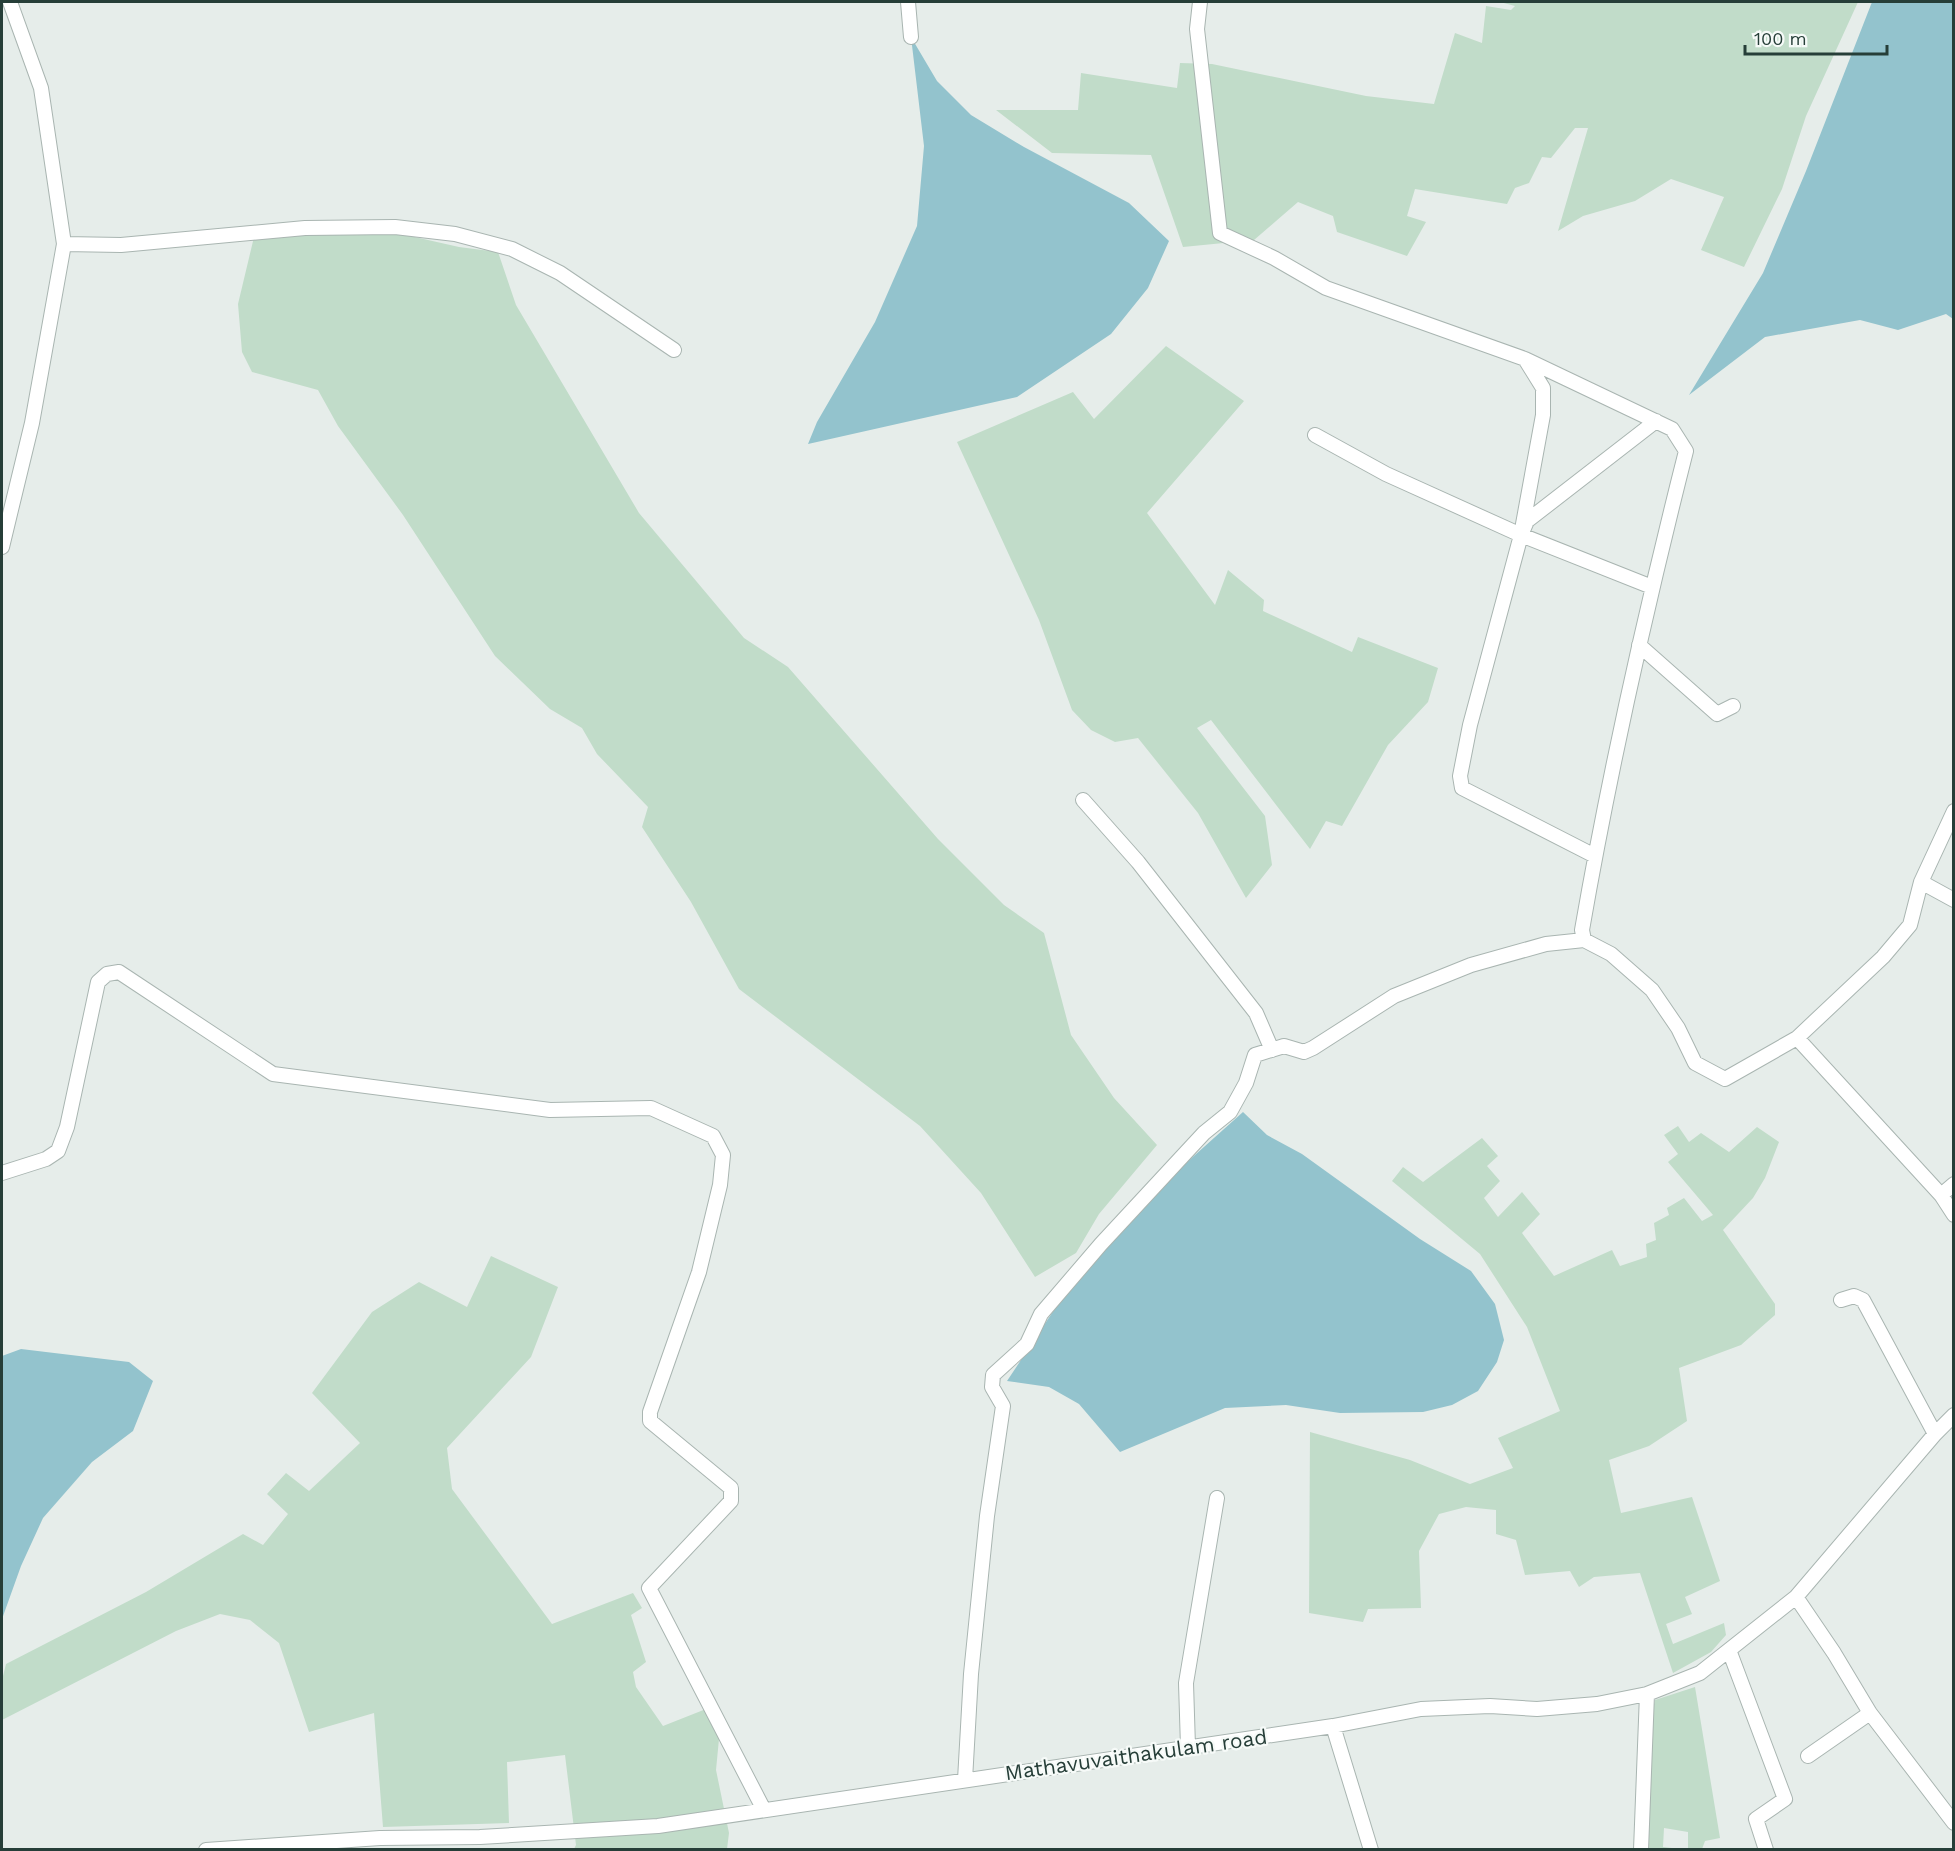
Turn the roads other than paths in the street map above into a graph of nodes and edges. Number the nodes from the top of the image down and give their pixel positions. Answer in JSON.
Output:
{"nodes":[{"id":1,"x":10,"y":2,"type":"edge"},
{"id":2,"x":908,"y":2,"type":"edge"},
{"id":3,"x":1200,"y":2,"type":"edge"},
{"id":4,"x":911,"y":37,"type":"dead end"},
{"id":5,"x":64,"y":244,"type":"junction"},
{"id":6,"x":674,"y":350,"type":"dead end"},
{"id":7,"x":1525,"y":359,"type":"junction"},
{"id":8,"x":1656,"y":421,"type":"junction"},
{"id":9,"x":1315,"y":435,"type":"dead end"},
{"id":10,"x":1521,"y":535,"type":"junction"},
{"id":11,"x":2,"y":547,"type":"edge"},
{"id":12,"x":1652,"y":587,"type":"junction"},
{"id":13,"x":1639,"y":645,"type":"junction"},
{"id":14,"x":1732,"y":706,"type":"dead end"},
{"id":15,"x":1083,"y":800,"type":"dead end"},
{"id":16,"x":1953,"y":813,"type":"edge"},
{"id":17,"x":1595,"y":856,"type":"junction"},
{"id":18,"x":1922,"y":882,"type":"junction"},
{"id":19,"x":1953,"y":900,"type":"edge"},
{"id":20,"x":1584,"y":940,"type":"junction"},
{"id":21,"x":1797,"y":1038,"type":"junction"},
{"id":22,"x":1272,"y":1050,"type":"junction"},
{"id":23,"x":2,"y":1173,"type":"edge"},
{"id":24,"x":1953,"y":1184,"type":"edge"},
{"id":25,"x":1941,"y":1195,"type":"junction"},
{"id":26,"x":1953,"y":1215,"type":"edge"},
{"id":27,"x":1841,"y":1300,"type":"dead end"},
{"id":28,"x":1953,"y":1415,"type":"edge"},
{"id":29,"x":1935,"y":1434,"type":"junction"},
{"id":30,"x":1217,"y":1498,"type":"dead end"},
{"id":31,"x":1796,"y":1597,"type":"junction"},
{"id":32,"x":1729,"y":1650,"type":"junction"},
{"id":33,"x":1647,"y":1694,"type":"junction"},
{"id":34,"x":1870,"y":1713,"type":"junction"},
{"id":35,"x":1334,"y":1726,"type":"junction"},
{"id":36,"x":1188,"y":1747,"type":"junction"},
{"id":37,"x":1808,"y":1756,"type":"dead end"},
{"id":38,"x":965,"y":1780,"type":"junction"},
{"id":39,"x":764,"y":1810,"type":"junction"},
{"id":40,"x":1953,"y":1823,"type":"edge"},
{"id":41,"x":206,"y":1850,"type":"edge"},
{"id":42,"x":1371,"y":1850,"type":"edge"},
{"id":43,"x":1641,"y":1850,"type":"edge"},
{"id":44,"x":1766,"y":1850,"type":"edge"}],
"edges":[{"from":1,"to":5,"type":"street"},
{"from":2,"to":4,"type":"street"},
{"from":3,"to":7,"type":"street"},
{"from":5,"to":6,"type":"street"},
{"from":5,"to":11,"type":"street"},
{"from":7,"to":8,"type":"street"},
{"from":7,"to":10,"type":"street"},
{"from":8,"to":10,"type":"street"},
{"from":8,"to":12,"type":"street"},
{"from":9,"to":10,"type":"street"},
{"from":10,"to":12,"type":"street"},
{"from":10,"to":17,"type":"street"},
{"from":12,"to":13,"type":"street"},
{"from":13,"to":14,"type":"street"},
{"from":13,"to":17,"type":"street"},
{"from":15,"to":22,"type":"street"},
{"from":16,"to":18,"type":"street"},
{"from":17,"to":20,"type":"street"},
{"from":18,"to":19,"type":"street"},
{"from":18,"to":21,"type":"street"},
{"from":20,"to":21,"type":"street"},
{"from":20,"to":22,"type":"street"},
{"from":21,"to":25,"type":"street"},
{"from":22,"to":38,"type":"street"},
{"from":23,"to":39,"type":"street"},
{"from":24,"to":25,"type":"street"},
{"from":25,"to":26,"type":"street"},
{"from":27,"to":29,"type":"street"},
{"from":28,"to":29,"type":"street","name":"Mathavuvaithakulam road"},
{"from":29,"to":31,"type":"street","name":"Mathavuvaithakulam road"},
{"from":30,"to":36,"type":"street"},
{"from":31,"to":32,"type":"street","name":"Mathavuvaithakulam road"},
{"from":31,"to":34,"type":"street"},
{"from":32,"to":33,"type":"street","name":"Mathavuvaithakulam road"},
{"from":32,"to":44,"type":"street"},
{"from":33,"to":35,"type":"street","name":"Mathavuvaithakulam road"},
{"from":33,"to":43,"type":"street"},
{"from":34,"to":37,"type":"street"},
{"from":34,"to":40,"type":"street"},
{"from":35,"to":36,"type":"street","name":"Mathavuvaithakulam road"},
{"from":35,"to":42,"type":"street"},
{"from":36,"to":38,"type":"street","name":"Mathavuvaithakulam road"},
{"from":38,"to":39,"type":"street","name":"Mathavuvaithakulam road"},
{"from":39,"to":41,"type":"street","name":"Mathavuvaithakulam road"}]}
